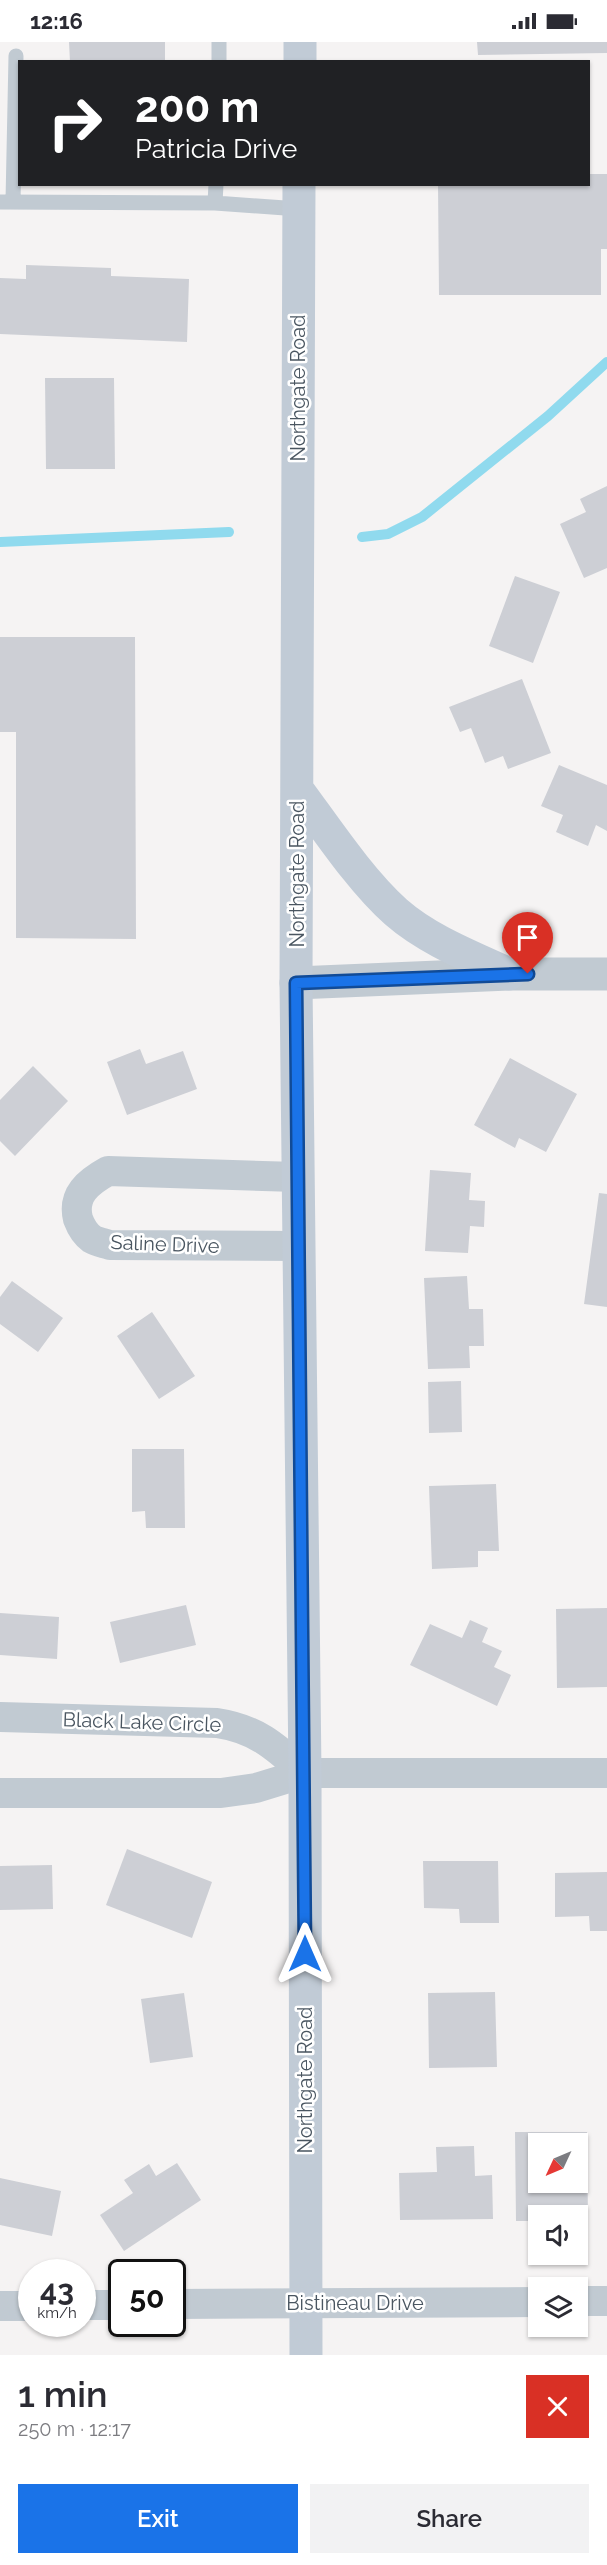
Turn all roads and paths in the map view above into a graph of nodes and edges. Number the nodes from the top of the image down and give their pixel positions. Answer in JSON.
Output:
{"nodes":[{"id":1,"x":219,"y":42,"type":"edge"},
{"id":2,"x":300,"y":42,"type":"edge"},
{"id":3,"x":16,"y":56,"type":"dead end"},
{"id":4,"x":219,"y":60,"type":"edge"},
{"id":5,"x":300,"y":60,"type":"edge"},
{"id":6,"x":216,"y":186,"type":"edge"},
{"id":7,"x":299,"y":197,"type":"edge"},
{"id":8,"x":6,"y":202,"type":"edge"},
{"id":9,"x":215,"y":203,"type":"junction"},
{"id":10,"x":297,"y":789,"type":"junction"},
{"id":11,"x":509,"y":974,"type":"junction"},
{"id":12,"x":607,"y":974,"type":"edge"},
{"id":13,"x":296,"y":983,"type":"junction"},
{"id":14,"x":297,"y":1177,"type":"junction"},
{"id":15,"x":299,"y":1246,"type":"junction"},
{"id":16,"x":0,"y":1717,"type":"edge"},
{"id":17,"x":304,"y":1773,"type":"junction"},
{"id":18,"x":607,"y":1773,"type":"edge"},
{"id":19,"x":0,"y":1793,"type":"edge"},
{"id":20,"x":588,"y":2301,"type":"edge"},
{"id":21,"x":607,"y":2301,"type":"edge"},
{"id":22,"x":528,"y":2302,"type":"edge"},
{"id":23,"x":305,"y":2303,"type":"junction"},
{"id":24,"x":186,"y":2304,"type":"edge"},
{"id":25,"x":0,"y":2306,"type":"edge"},
{"id":26,"x":18,"y":2306,"type":"edge"},
{"id":27,"x":306,"y":2355,"type":"edge"}],
"edges":[{"from":1,"to":4,"type":"lane"},
{"from":2,"to":5,"type":"main road"},
{"from":3,"to":8,"type":"lane"},
{"from":6,"to":9,"type":"lane"},
{"from":7,"to":9,"type":"lane"},
{"from":7,"to":10,"type":"main road","name":"Northgate Road"},
{"from":8,"to":9,"type":"lane"},
{"from":10,"to":11,"type":"main road"},
{"from":10,"to":13,"type":"main road","name":"Northgate Road"},
{"from":11,"to":12,"type":"street"},
{"from":11,"to":13,"type":"street"},
{"from":13,"to":14,"type":"main road","name":"Northgate Road"},
{"from":14,"to":15,"type":"main road","name":"Northgate Road"},
{"from":14,"to":15,"type":"street","name":"Saline Drive"},
{"from":15,"to":17,"type":"main road","name":"Northgate Road"},
{"from":16,"to":17,"type":"street","name":"Black Lake Circle"},
{"from":17,"to":18,"type":"street"},
{"from":17,"to":19,"type":"street"},
{"from":17,"to":23,"type":"main road","name":"Northgate Road"},
{"from":20,"to":21,"type":"street"},
{"from":22,"to":23,"type":"street","name":"Bistineau Drive"},
{"from":23,"to":24,"type":"street","name":"Bistineau Drive"},
{"from":23,"to":27,"type":"main road","name":"Northgate Road"},
{"from":25,"to":26,"type":"street"}]}
